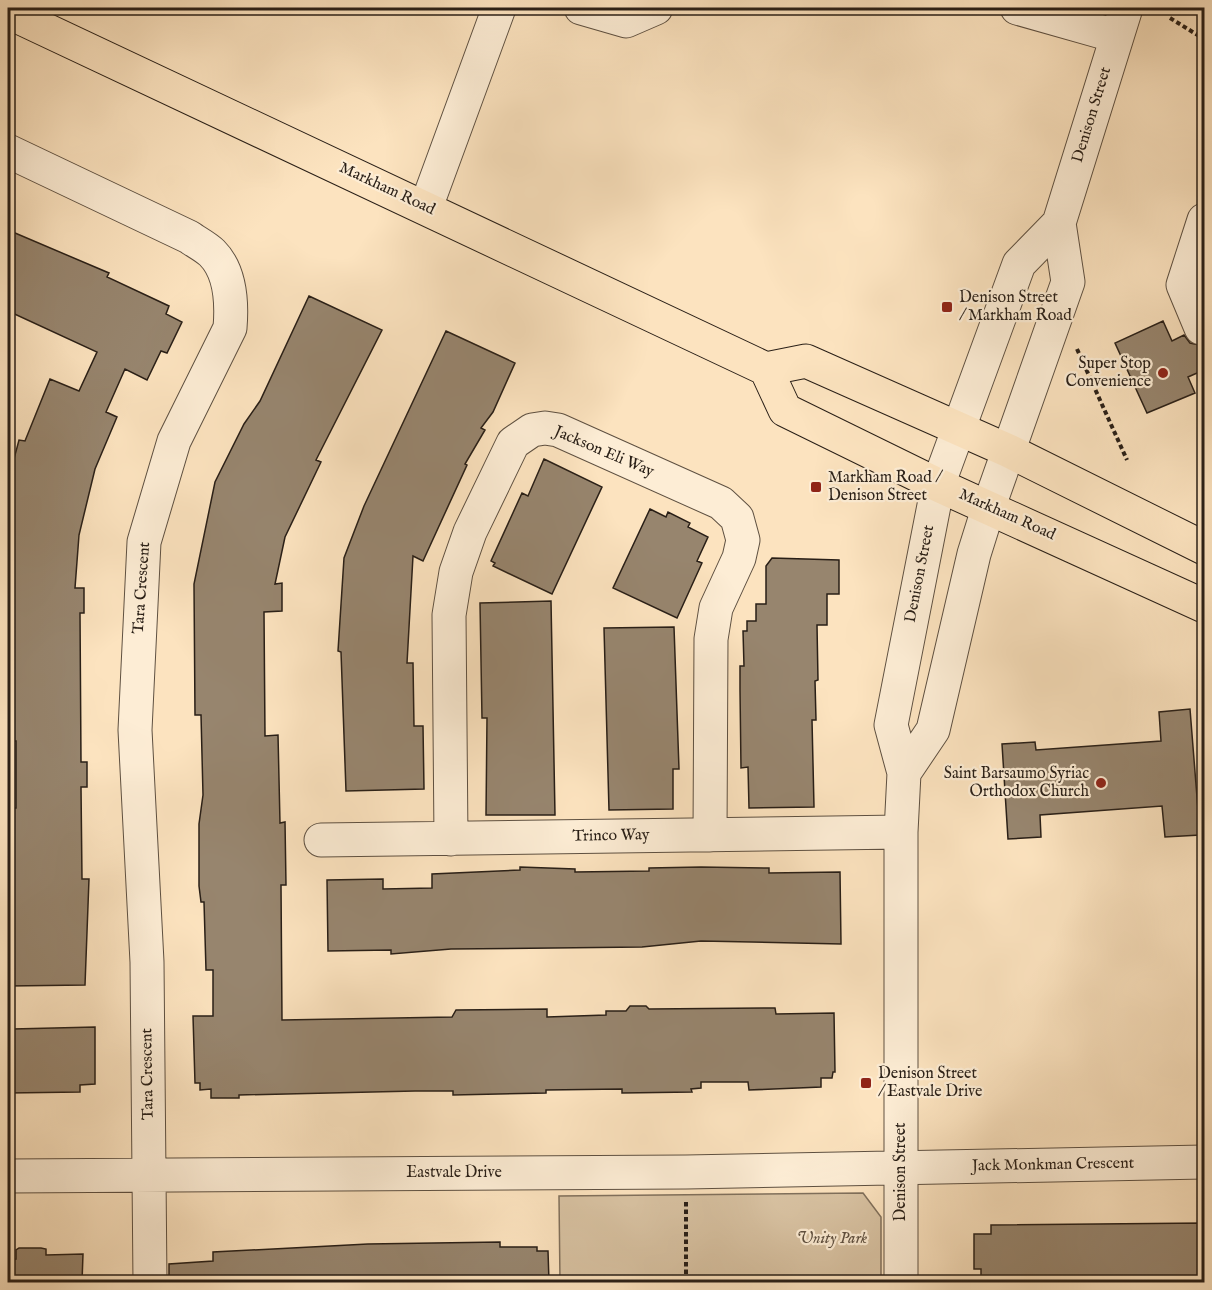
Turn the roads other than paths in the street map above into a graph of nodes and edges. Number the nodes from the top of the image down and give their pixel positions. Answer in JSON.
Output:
{"nodes":[{"id":1,"x":499,"y":8,"type":"edge"},
{"id":2,"x":581,"y":8,"type":"edge"},
{"id":3,"x":656,"y":8,"type":"edge"},
{"id":4,"x":1017,"y":8,"type":"edge"},
{"id":5,"x":8,"y":12,"type":"edge"},
{"id":6,"x":1121,"y":22,"type":"edge"},
{"id":7,"x":8,"y":150,"type":"edge"},
{"id":8,"x":426,"y":207,"type":"junction"},
{"id":9,"x":1204,"y":220,"type":"edge"},
{"id":10,"x":1059,"y":223,"type":"junction"},
{"id":11,"x":1201,"y":320,"type":"edge"},
{"id":12,"x":766,"y":369,"type":"junction"},
{"id":13,"x":958,"y":428,"type":"junction"},
{"id":14,"x":1009,"y":451,"type":"junction"},
{"id":15,"x":938,"y":485,"type":"junction"},
{"id":16,"x":989,"y":506,"type":"junction"},
{"id":17,"x":1204,"y":548,"type":"edge"},
{"id":18,"x":1204,"y":606,"type":"edge"},
{"id":19,"x":904,"y":773,"type":"junction"},
{"id":20,"x":901,"y":832,"type":"junction"},
{"id":21,"x":710,"y":835,"type":"junction"},
{"id":22,"x":451,"y":839,"type":"junction"},
{"id":23,"x":321,"y":840,"type":"dead end"},
{"id":24,"x":1204,"y":1162,"type":"edge"},
{"id":25,"x":901,"y":1169,"type":"junction"},
{"id":26,"x":150,"y":1174,"type":"junction"},
{"id":27,"x":8,"y":1176,"type":"edge"},
{"id":28,"x":150,"y":1282,"type":"edge"},
{"id":29,"x":901,"y":1282,"type":"edge"}],
"edges":[{"from":1,"to":8,"type":"street"},
{"from":2,"to":3,"type":"street"},
{"from":4,"to":6,"type":"street"},
{"from":5,"to":8,"type":"main road","name":"Markham Road"},
{"from":6,"to":10,"type":"street","name":"Denison Street"},
{"from":7,"to":26,"type":"street","name":"Tara Crescent"},
{"from":8,"to":12,"type":"main road","name":"Markham Road"},
{"from":9,"to":11,"type":"street"},
{"from":10,"to":13,"type":"street","name":"Denison Street"},
{"from":10,"to":14,"type":"street","name":"Denison Street"},
{"from":12,"to":13,"type":"main road"},
{"from":12,"to":15,"type":"main road","name":"Markham Road"},
{"from":13,"to":14,"type":"main road"},
{"from":13,"to":15,"type":"street","name":"Denison Street"},
{"from":14,"to":16,"type":"street","name":"Denison Street"},
{"from":14,"to":17,"type":"main road"},
{"from":15,"to":16,"type":"main road","name":"Markham Road"},
{"from":15,"to":19,"type":"street","name":"Denison Street"},
{"from":16,"to":18,"type":"main road","name":"Markham Road"},
{"from":16,"to":19,"type":"street","name":"Denison Street"},
{"from":19,"to":20,"type":"street","name":"Denison Street"},
{"from":20,"to":21,"type":"street","name":"Trinco Way"},
{"from":20,"to":25,"type":"street","name":"Denison Street"},
{"from":21,"to":22,"type":"street","name":"Trinco Way"},
{"from":21,"to":22,"type":"street","name":"Jackson Eli Way"},
{"from":22,"to":23,"type":"street","name":"Trinco Way"},
{"from":24,"to":25,"type":"street","name":"Jack Monkman Crescent"},
{"from":25,"to":26,"type":"street","name":"Eastvale Drive"},
{"from":25,"to":29,"type":"street","name":"Denison Street"},
{"from":26,"to":27,"type":"street","name":"Eastvale Drive"},
{"from":26,"to":28,"type":"street","name":"Tara Crescent"}]}
